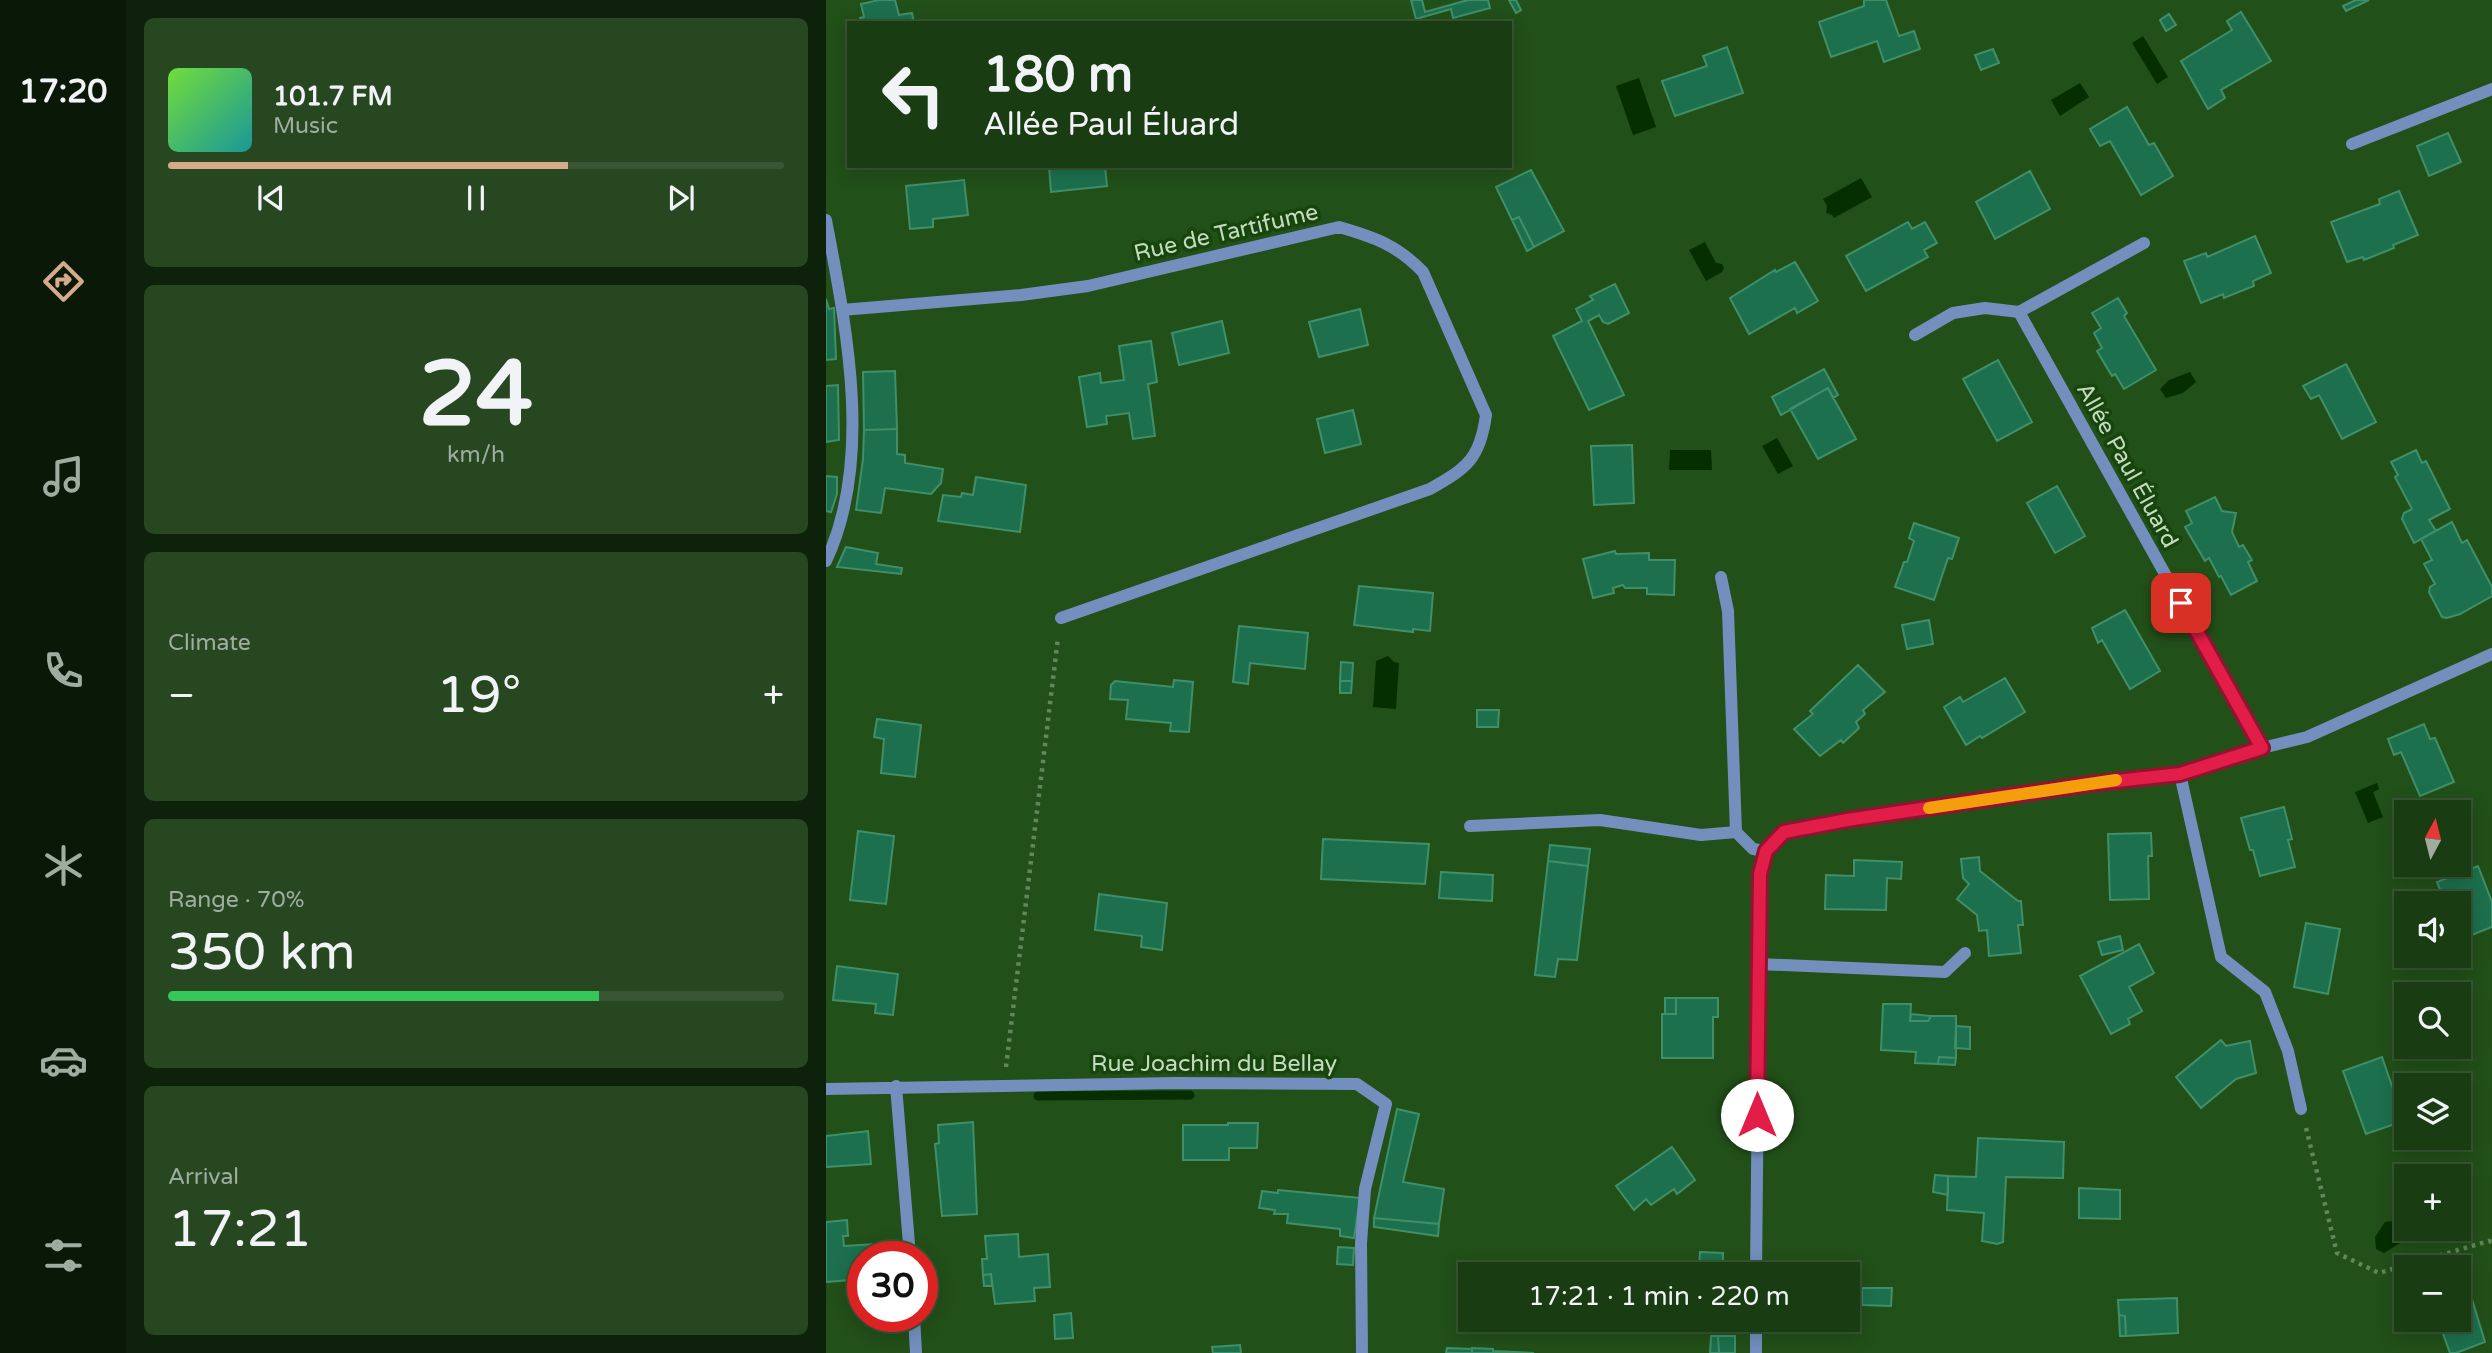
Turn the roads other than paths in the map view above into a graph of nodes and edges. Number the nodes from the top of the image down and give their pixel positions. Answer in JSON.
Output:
{"nodes":[{"id":1,"x":2492,"y":89,"type":"edge"},
{"id":2,"x":2352,"y":144,"type":"dead end"},
{"id":3,"x":826,"y":220,"type":"edge"},
{"id":4,"x":2144,"y":243,"type":"dead end"},
{"id":5,"x":842,"y":310,"type":"junction"},
{"id":6,"x":2019,"y":312,"type":"junction"},
{"id":7,"x":1915,"y":335,"type":"dead end"},
{"id":8,"x":826,"y":561,"type":"edge"},
{"id":9,"x":1721,"y":577,"type":"dead end"},
{"id":10,"x":1061,"y":618,"type":"road end"},
{"id":11,"x":2492,"y":654,"type":"edge"},
{"id":12,"x":2262,"y":748,"type":"junction"},
{"id":13,"x":2180,"y":774,"type":"junction"},
{"id":14,"x":1470,"y":826,"type":"dead end"},
{"id":15,"x":1736,"y":831,"type":"junction"},
{"id":16,"x":1766,"y":851,"type":"junction"},
{"id":17,"x":1965,"y":953,"type":"dead end"},
{"id":18,"x":1758,"y":964,"type":"junction"},
{"id":19,"x":896,"y":1086,"type":"junction"},
{"id":20,"x":826,"y":1089,"type":"edge"},
{"id":21,"x":2301,"y":1109,"type":"road end"},
{"id":22,"x":909,"y":1241,"type":"edge"},
{"id":23,"x":1756,"y":1262,"type":"edge"},
{"id":24,"x":915,"y":1332,"type":"edge"},
{"id":25,"x":1756,"y":1332,"type":"edge"},
{"id":26,"x":916,"y":1353,"type":"edge"},
{"id":27,"x":1362,"y":1353,"type":"edge"},
{"id":28,"x":1756,"y":1353,"type":"edge"}],
"edges":[{"from":1,"to":2,"type":"street"},
{"from":3,"to":5,"type":"street"},
{"from":4,"to":6,"type":"street"},
{"from":5,"to":8,"type":"street"},
{"from":5,"to":10,"type":"street","name":"Rue de Tartifume"},
{"from":6,"to":7,"type":"street"},
{"from":6,"to":12,"type":"street","name":"Allée Paul Éluard"},
{"from":9,"to":15,"type":"street"},
{"from":11,"to":12,"type":"street"},
{"from":12,"to":13,"type":"street"},
{"from":13,"to":16,"type":"street"},
{"from":13,"to":21,"type":"street"},
{"from":14,"to":15,"type":"street"},
{"from":15,"to":16,"type":"street"},
{"from":16,"to":18,"type":"street"},
{"from":17,"to":18,"type":"street"},
{"from":18,"to":23,"type":"street"},
{"from":19,"to":20,"type":"street","name":"Rue Joachim du Bellay"},
{"from":19,"to":22,"type":"street"},
{"from":19,"to":27,"type":"street","name":"Rue Joachim du Bellay"},
{"from":24,"to":26,"type":"street"},
{"from":25,"to":28,"type":"street"}]}
